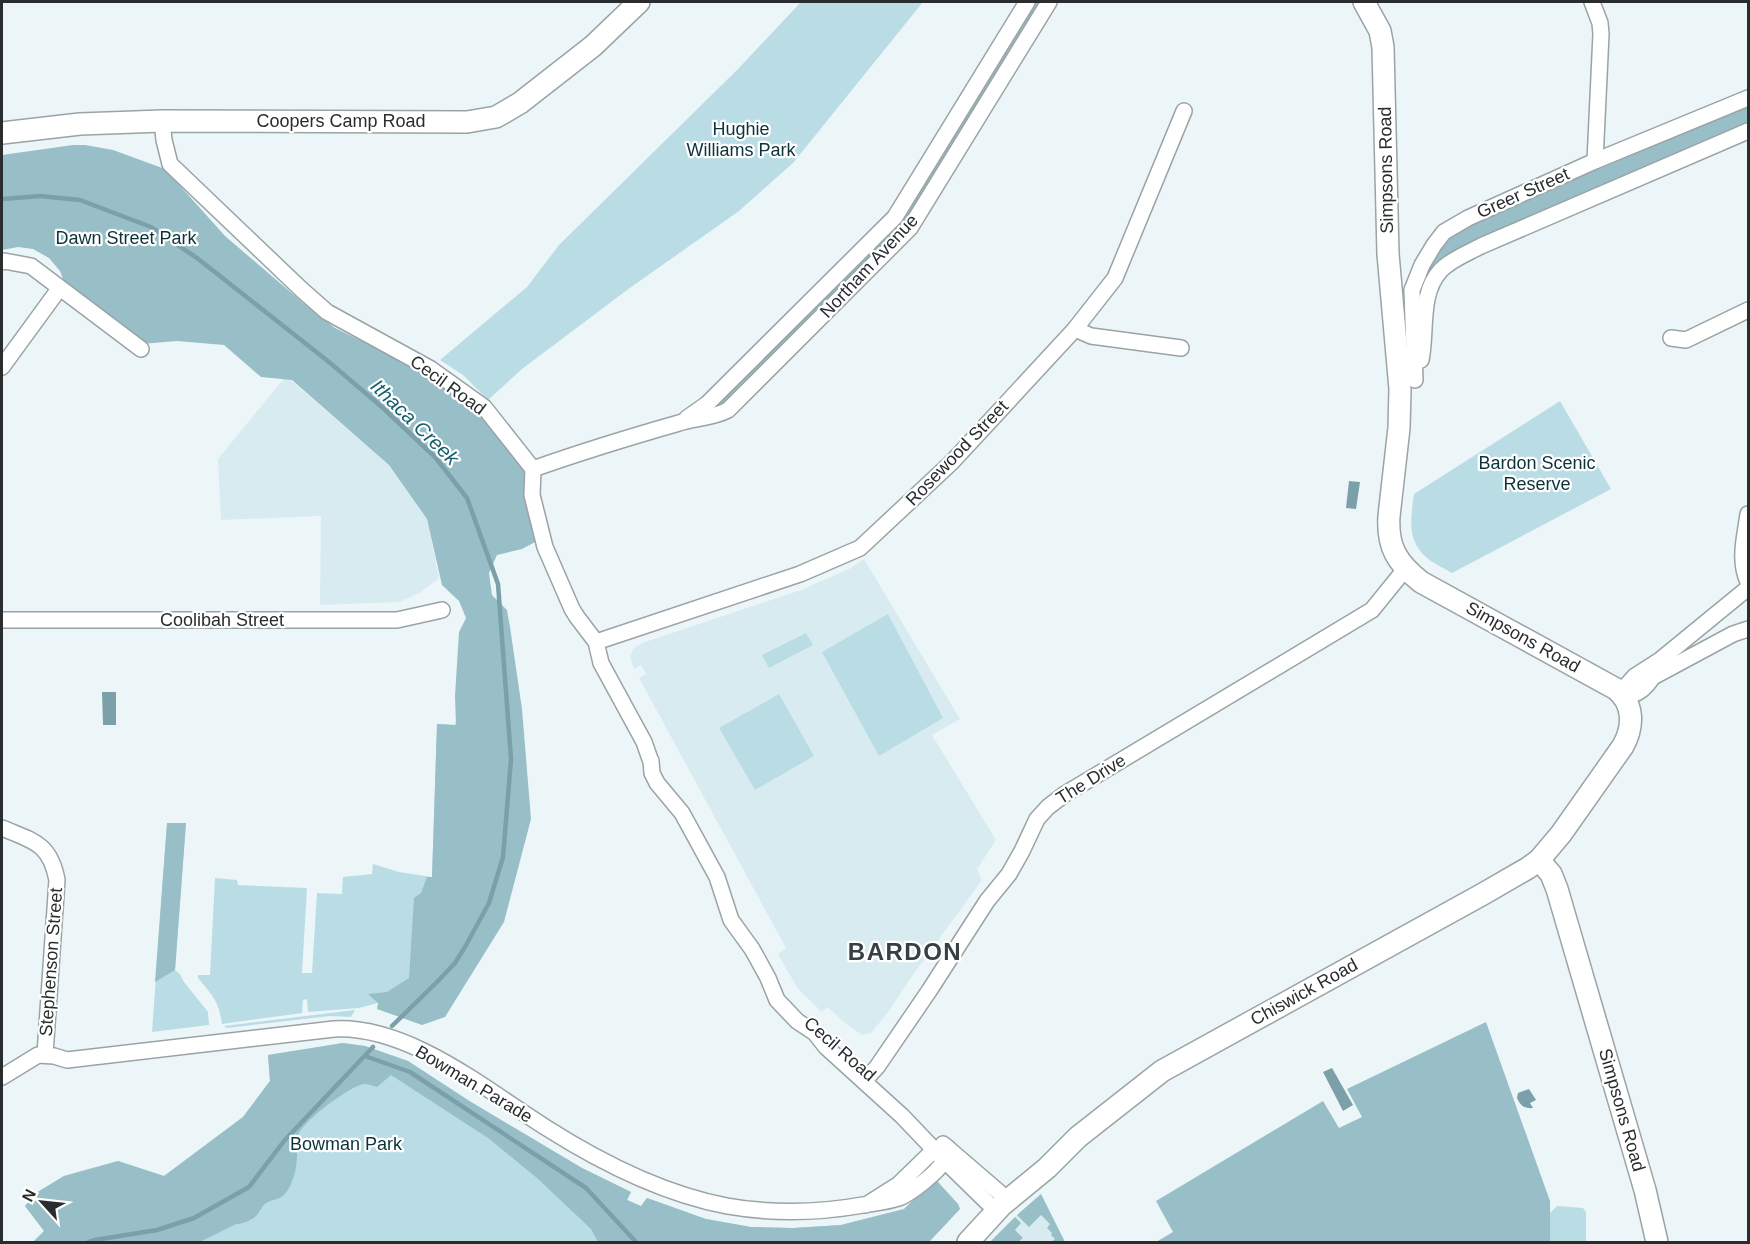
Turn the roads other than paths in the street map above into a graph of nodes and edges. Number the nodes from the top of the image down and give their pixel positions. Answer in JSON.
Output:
{"nodes":[{"id":1,"x":639,"y":2,"type":"edge"},
{"id":2,"x":1027,"y":2,"type":"edge"},
{"id":3,"x":1049,"y":2,"type":"edge"},
{"id":4,"x":1364,"y":2,"type":"edge"},
{"id":5,"x":1592,"y":2,"type":"edge"},
{"id":6,"x":1598,"y":9,"type":"edge"},
{"id":7,"x":1749,"y":98,"type":"edge"},
{"id":8,"x":1185,"y":111,"type":"dead end"},
{"id":9,"x":162,"y":122,"type":"junction"},
{"id":10,"x":1749,"y":131,"type":"edge"},
{"id":11,"x":2,"y":133,"type":"edge"},
{"id":12,"x":1595,"y":161,"type":"junction"},
{"id":13,"x":2,"y":262,"type":"edge"},
{"id":14,"x":59,"y":289,"type":"junction"},
{"id":15,"x":1749,"y":310,"type":"edge"},
{"id":16,"x":1075,"y":329,"type":"junction"},
{"id":17,"x":1671,"y":338,"type":"dead end"},
{"id":18,"x":1181,"y":348,"type":"dead end"},
{"id":19,"x":141,"y":350,"type":"dead end"},
{"id":20,"x":2,"y":367,"type":"edge"},
{"id":21,"x":1408,"y":384,"type":"junction"},
{"id":22,"x":682,"y":422,"type":"junction"},
{"id":23,"x":533,"y":469,"type":"junction"},
{"id":24,"x":1749,"y":514,"type":"edge"},
{"id":25,"x":1406,"y":568,"type":"junction"},
{"id":26,"x":1749,"y":582,"type":"edge"},
{"id":27,"x":1749,"y":588,"type":"edge"},
{"id":28,"x":442,"y":609,"type":"dead end"},
{"id":29,"x":2,"y":620,"type":"edge"},
{"id":30,"x":1749,"y":629,"type":"edge"},
{"id":31,"x":596,"y":642,"type":"junction"},
{"id":32,"x":1660,"y":660,"type":"junction"},
{"id":33,"x":1653,"y":677,"type":"junction"},
{"id":34,"x":1623,"y":695,"type":"junction"},
{"id":35,"x":2,"y":828,"type":"edge"},
{"id":36,"x":1539,"y":860,"type":"junction"},
{"id":37,"x":45,"y":1054,"type":"junction"},
{"id":38,"x":2,"y":1077,"type":"edge"},
{"id":39,"x":867,"y":1077,"type":"junction"},
{"id":40,"x":942,"y":1153,"type":"junction"},
{"id":41,"x":996,"y":1201,"type":"junction"},
{"id":42,"x":953,"y":1242,"type":"edge"},
{"id":43,"x":968,"y":1242,"type":"edge"},
{"id":44,"x":1657,"y":1242,"type":"edge"}],
"edges":[{"from":1,"to":9,"type":"main road","name":"Coopers Camp Road"},
{"from":2,"to":22,"type":"street","name":"Northam Avenue"},
{"from":3,"to":22,"type":"street","name":"Northam Avenue"},
{"from":4,"to":21,"type":"main road","name":"Simpsons Road"},
{"from":5,"to":6,"type":"street"},
{"from":6,"to":12,"type":"street"},
{"from":7,"to":12,"type":"street","name":"Greer Street"},
{"from":8,"to":16,"type":"street","name":"Rosewood Street"},
{"from":9,"to":11,"type":"main road","name":"Coopers Camp Road"},
{"from":9,"to":23,"type":"street","name":"Cecil Road"},
{"from":10,"to":21,"type":"street","name":"Greer Street"},
{"from":12,"to":21,"type":"street","name":"Greer Street"},
{"from":13,"to":14,"type":"street"},
{"from":14,"to":19,"type":"street"},
{"from":14,"to":20,"type":"street"},
{"from":15,"to":17,"type":"street"},
{"from":16,"to":18,"type":"street"},
{"from":16,"to":31,"type":"street","name":"Rosewood Street"},
{"from":21,"to":25,"type":"main road","name":"Simpsons Road"},
{"from":22,"to":23,"type":"street","name":"Northam Avenue"},
{"from":23,"to":31,"type":"street","name":"Cecil Road"},
{"from":24,"to":26,"type":"street"},
{"from":25,"to":34,"type":"main road","name":"Simpsons Road"},
{"from":25,"to":39,"type":"street","name":"The Drive"},
{"from":27,"to":32,"type":"street"},
{"from":28,"to":29,"type":"street","name":"Coolibah Street"},
{"from":30,"to":33,"type":"street"},
{"from":31,"to":39,"type":"street","name":"Cecil Road"},
{"from":32,"to":33,"type":"street"},
{"from":32,"to":34,"type":"street"},
{"from":33,"to":34,"type":"street"},
{"from":34,"to":36,"type":"main road"},
{"from":35,"to":37,"type":"street","name":"Stephenson Street"},
{"from":36,"to":41,"type":"main road","name":"Chiswick Road"},
{"from":36,"to":44,"type":"main road","name":"Simpsons Road"},
{"from":37,"to":38,"type":"street"},
{"from":37,"to":40,"type":"street","name":"Bowman Parade"},
{"from":39,"to":40,"type":"street","name":"Cecil Road"},
{"from":40,"to":41,"type":"street","name":"Cecil Road"},
{"from":41,"to":42,"type":"main road","name":"Chiswick Road"},
{"from":41,"to":43,"type":"main road","name":"Chiswick Road"}]}
